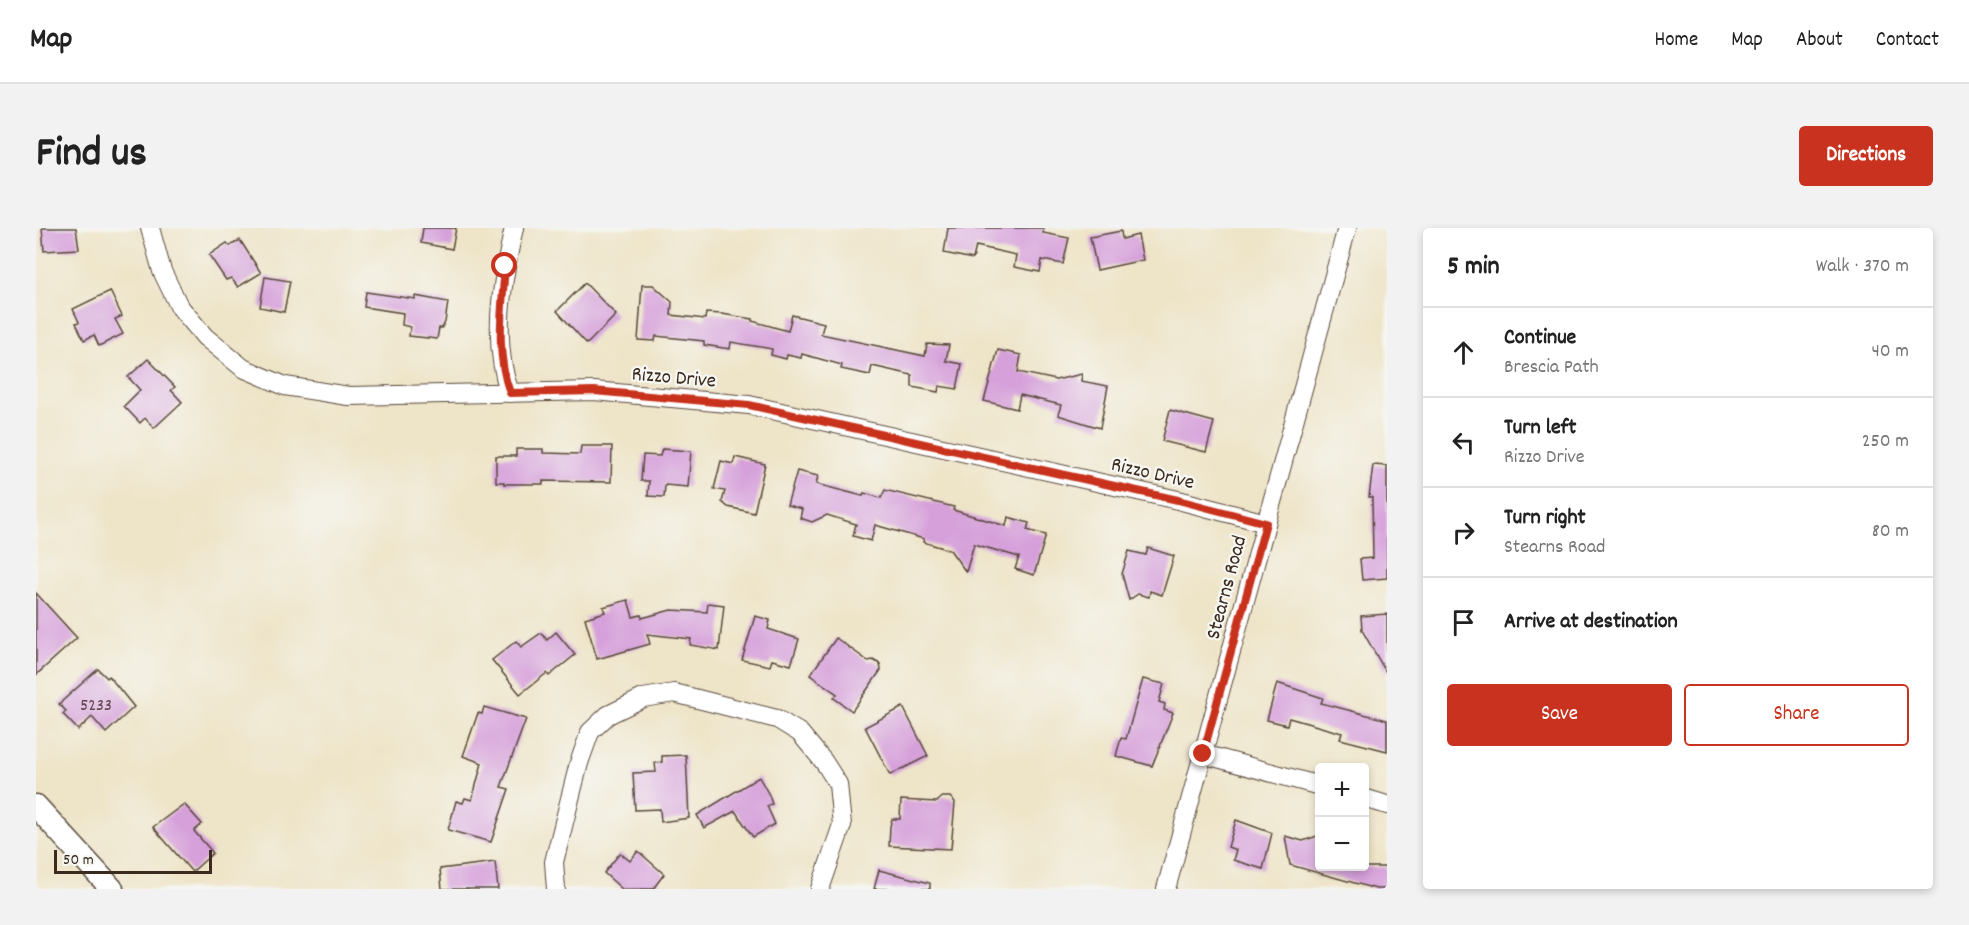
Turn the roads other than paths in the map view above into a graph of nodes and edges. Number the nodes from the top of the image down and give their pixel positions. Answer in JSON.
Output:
{"nodes":[{"id":1,"x":150,"y":228,"type":"edge"},
{"id":2,"x":514,"y":228,"type":"edge"},
{"id":3,"x":1347,"y":228,"type":"edge"},
{"id":4,"x":510,"y":393,"type":"junction"},
{"id":5,"x":1266,"y":523,"type":"junction"},
{"id":6,"x":1203,"y":754,"type":"junction"},
{"id":7,"x":1315,"y":785,"type":"edge"},
{"id":8,"x":1369,"y":799,"type":"edge"},
{"id":9,"x":1387,"y":805,"type":"edge"},
{"id":10,"x":36,"y":806,"type":"edge"},
{"id":11,"x":112,"y":889,"type":"edge"},
{"id":12,"x":556,"y":889,"type":"edge"},
{"id":13,"x":820,"y":889,"type":"edge"},
{"id":14,"x":1166,"y":889,"type":"edge"}],
"edges":[{"from":1,"to":4,"type":"street","name":"Rizzo Drive"},
{"from":2,"to":4,"type":"street"},
{"from":3,"to":5,"type":"street","name":"Stearns Road"},
{"from":4,"to":5,"type":"street","name":"Rizzo Drive"},
{"from":5,"to":6,"type":"street","name":"Stearns Road"},
{"from":6,"to":7,"type":"street"},
{"from":6,"to":14,"type":"street","name":"Stearns Road"},
{"from":8,"to":9,"type":"street"},
{"from":10,"to":11,"type":"street"},
{"from":12,"to":13,"type":"street"}]}
